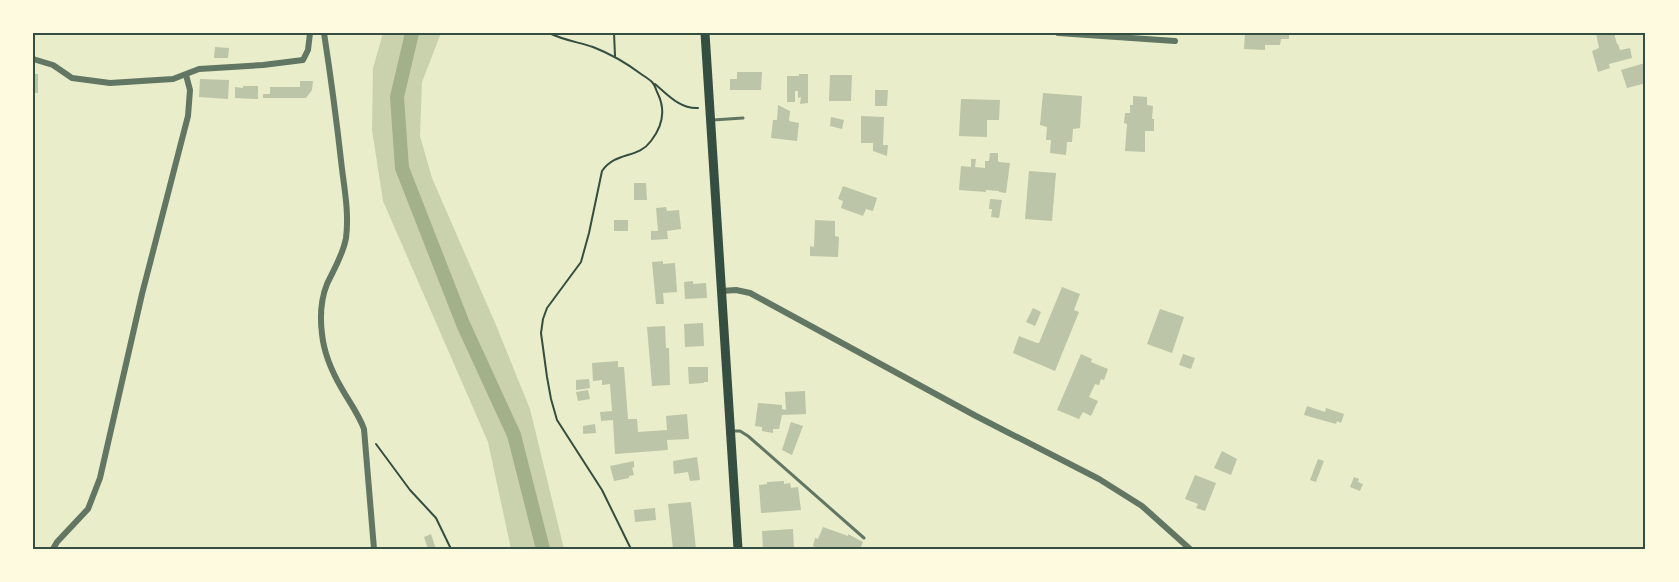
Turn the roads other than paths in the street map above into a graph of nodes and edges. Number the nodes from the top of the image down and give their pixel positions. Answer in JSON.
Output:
{"nodes":[{"id":1,"x":310,"y":33,"type":"edge"},
{"id":2,"x":324,"y":33,"type":"edge"},
{"id":3,"x":705,"y":33,"type":"edge"},
{"id":4,"x":1058,"y":33,"type":"edge"},
{"id":5,"x":1175,"y":40,"type":"dead end"},
{"id":6,"x":33,"y":59,"type":"edge"},
{"id":7,"x":186,"y":75,"type":"junction"},
{"id":8,"x":743,"y":118,"type":"dead end"},
{"id":9,"x":711,"y":120,"type":"junction"},
{"id":10,"x":721,"y":291,"type":"junction"},
{"id":11,"x":730,"y":431,"type":"junction"},
{"id":12,"x":864,"y":538,"type":"dead end"},
{"id":13,"x":53,"y":549,"type":"edge"},
{"id":14,"x":374,"y":549,"type":"edge"},
{"id":15,"x":738,"y":549,"type":"edge"},
{"id":16,"x":1190,"y":549,"type":"edge"}],
"edges":[{"from":1,"to":7,"type":"street"},
{"from":2,"to":14,"type":"street"},
{"from":3,"to":9,"type":"main road"},
{"from":4,"to":5,"type":"street"},
{"from":6,"to":7,"type":"street"},
{"from":7,"to":13,"type":"street"},
{"from":8,"to":9,"type":"lane"},
{"from":9,"to":10,"type":"main road"},
{"from":10,"to":11,"type":"main road"},
{"from":10,"to":16,"type":"street"},
{"from":11,"to":12,"type":"lane"},
{"from":11,"to":15,"type":"main road"}]}
